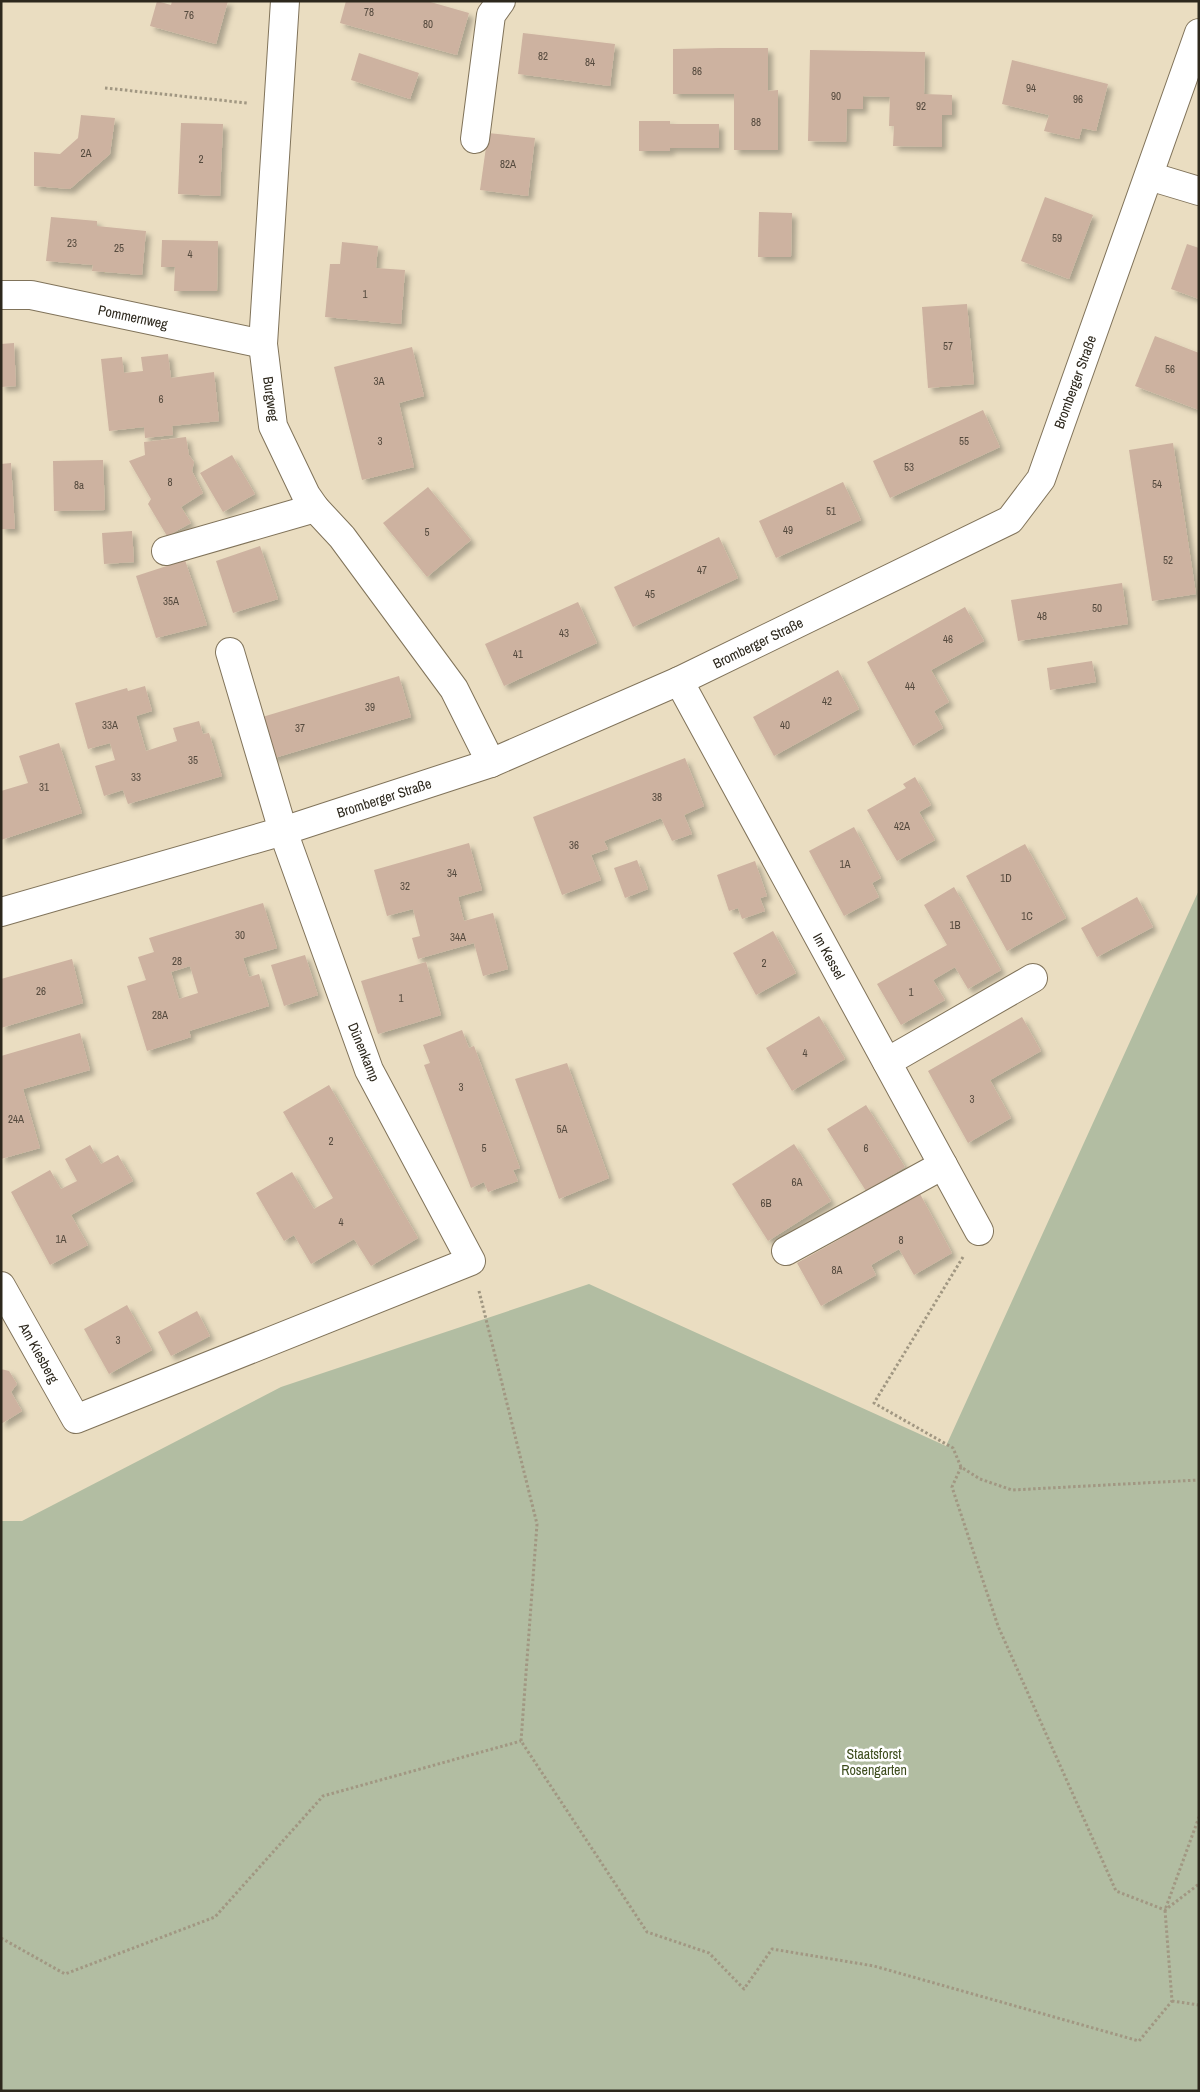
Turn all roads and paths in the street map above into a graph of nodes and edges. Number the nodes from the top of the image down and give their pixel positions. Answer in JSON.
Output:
{"nodes":[{"id":1,"x":285,"y":1,"type":"edge"},
{"id":2,"x":501,"y":1,"type":"edge"},
{"id":3,"x":1199,"y":33,"type":"edge"},
{"id":4,"x":106,"y":88,"type":"dead end"},
{"id":5,"x":249,"y":103,"type":"dead end"},
{"id":6,"x":475,"y":139,"type":"dead end"},
{"id":7,"x":1149,"y":176,"type":"junction"},
{"id":8,"x":1199,"y":191,"type":"edge"},
{"id":9,"x":1,"y":295,"type":"edge"},
{"id":10,"x":263,"y":344,"type":"junction"},
{"id":11,"x":316,"y":508,"type":"junction"},
{"id":12,"x":166,"y":551,"type":"dead end"},
{"id":13,"x":230,"y":652,"type":"dead end"},
{"id":14,"x":679,"y":681,"type":"junction"},
{"id":15,"x":491,"y":762,"type":"junction"},
{"id":16,"x":283,"y":831,"type":"junction"},
{"id":17,"x":1,"y":912,"type":"edge"},
{"id":18,"x":1033,"y":978,"type":"dead end"},
{"id":19,"x":887,"y":1062,"type":"junction"},
{"id":20,"x":943,"y":1165,"type":"junction"},
{"id":21,"x":979,"y":1231,"type":"joint"},
{"id":22,"x":786,"y":1251,"type":"dead end"},
{"id":23,"x":471,"y":1261,"type":"junction"},
{"id":24,"x":1,"y":1286,"type":"edge"},
{"id":25,"x":961,"y":1467,"type":"junction"},
{"id":26,"x":1199,"y":1480,"type":"edge"},
{"id":27,"x":521,"y":1741,"type":"junction"},
{"id":28,"x":1199,"y":1817,"type":"edge"},
{"id":29,"x":1199,"y":1884,"type":"edge"},
{"id":30,"x":1165,"y":1910,"type":"junction"},
{"id":31,"x":1,"y":1938,"type":"edge"},
{"id":32,"x":1172,"y":2001,"type":"junction"},
{"id":33,"x":1199,"y":2005,"type":"edge"}],
"edges":[{"from":1,"to":10,"type":"street","name":"Burgweg"},
{"from":2,"to":6,"type":"street"},
{"from":3,"to":7,"type":"street","name":"Bromberger Straße"},
{"from":4,"to":5,"type":"path"},
{"from":7,"to":8,"type":"street"},
{"from":7,"to":14,"type":"street","name":"Bromberger Straße"},
{"from":9,"to":10,"type":"street","name":"Pommernweg"},
{"from":10,"to":11,"type":"street","name":"Burgweg"},
{"from":11,"to":12,"type":"street"},
{"from":11,"to":15,"type":"street","name":"Burgweg"},
{"from":13,"to":16,"type":"street","name":"Dünenkamp"},
{"from":14,"to":15,"type":"street","name":"Bromberger Straße"},
{"from":14,"to":19,"type":"street","name":"Im Kessel"},
{"from":15,"to":16,"type":"street","name":"Bromberger Straße"},
{"from":16,"to":17,"type":"street","name":"Bromberger Straße"},
{"from":16,"to":23,"type":"street","name":"Dünenkamp"},
{"from":18,"to":19,"type":"street"},
{"from":19,"to":20,"type":"street","name":"Im Kessel"},
{"from":20,"to":21,"type":"street","name":"Im Kessel"},
{"from":20,"to":22,"type":"street"},
{"from":21,"to":25,"type":"path"},
{"from":23,"to":24,"type":"street","name":"Am Kiesberg"},
{"from":23,"to":27,"type":"path"},
{"from":25,"to":26,"type":"path"},
{"from":25,"to":30,"type":"path"},
{"from":27,"to":31,"type":"path"},
{"from":27,"to":32,"type":"path"},
{"from":28,"to":30,"type":"path"},
{"from":29,"to":30,"type":"path"},
{"from":30,"to":32,"type":"path"},
{"from":32,"to":33,"type":"path"}]}
